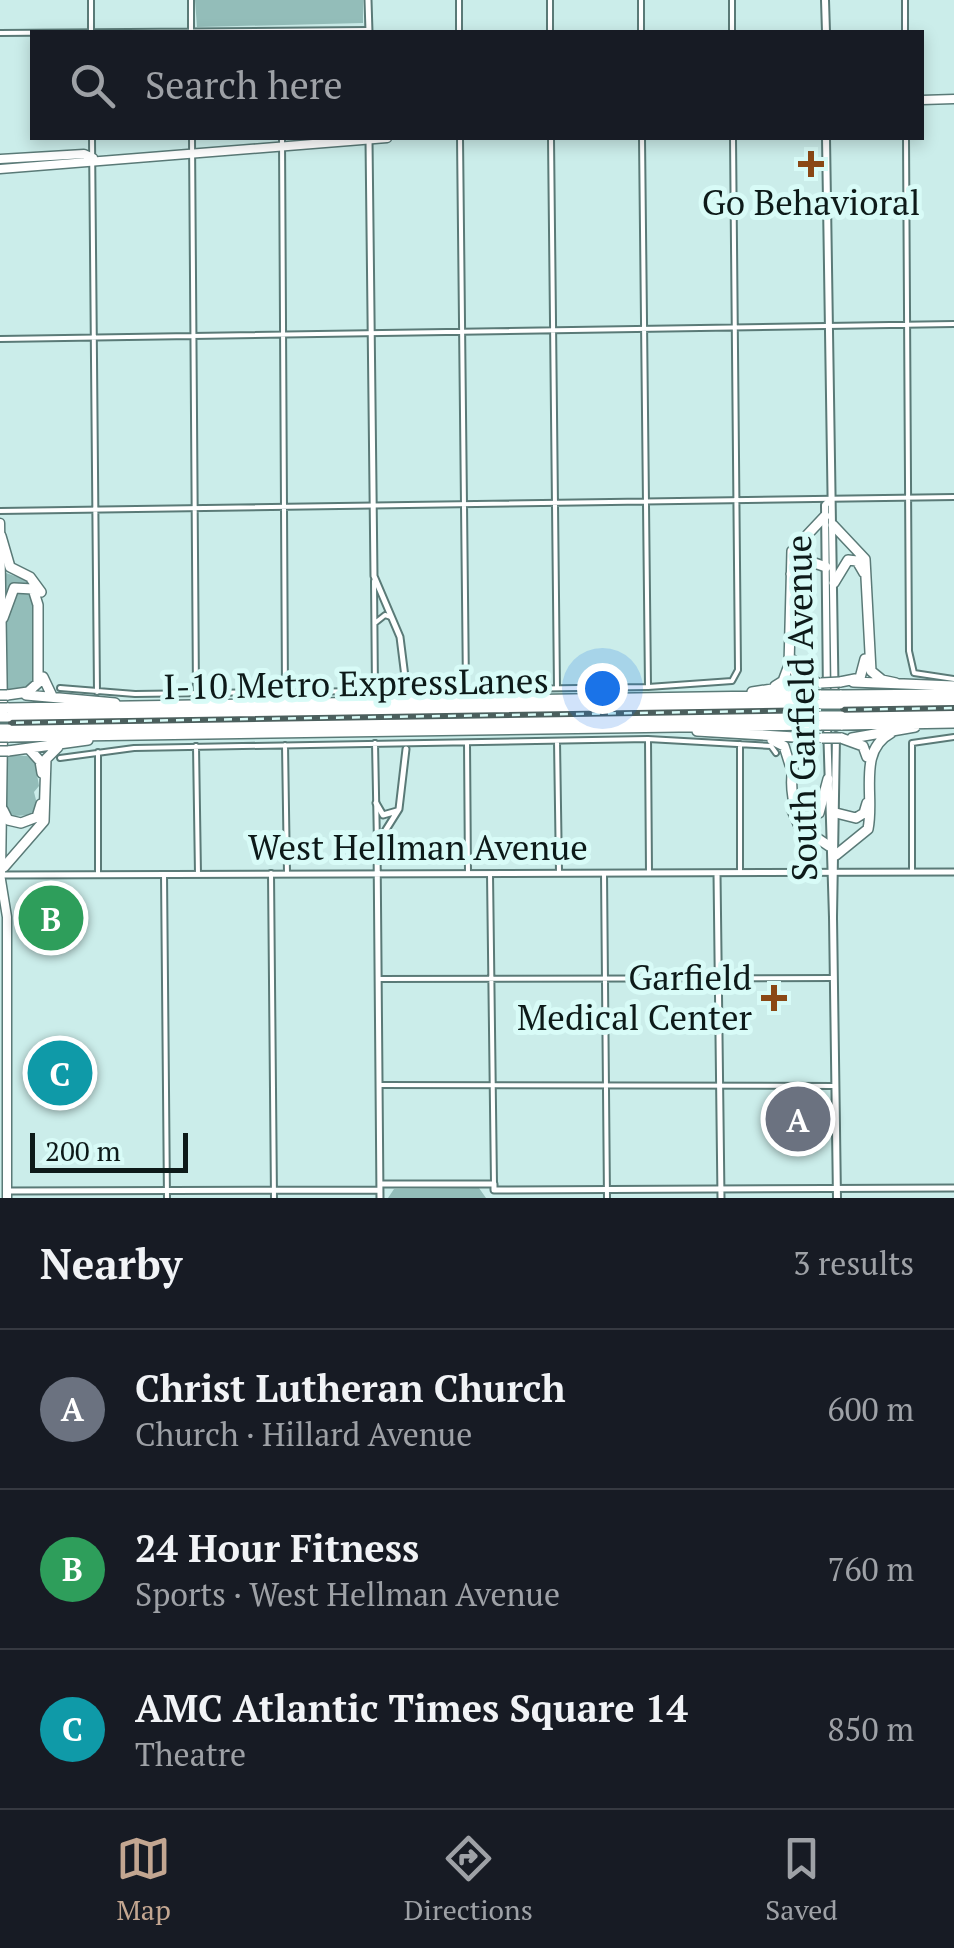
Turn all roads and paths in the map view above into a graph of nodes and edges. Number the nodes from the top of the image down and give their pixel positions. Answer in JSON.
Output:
{"nodes":[{"id":1,"x":91,"y":0,"type":"edge"},
{"id":2,"x":191,"y":0,"type":"edge"},
{"id":3,"x":368,"y":0,"type":"edge"},
{"id":4,"x":459,"y":0,"type":"edge"},
{"id":5,"x":550,"y":0,"type":"edge"},
{"id":6,"x":641,"y":0,"type":"edge"},
{"id":7,"x":732,"y":0,"type":"edge"},
{"id":8,"x":825,"y":0,"type":"edge"},
{"id":9,"x":904,"y":0,"type":"edge"},
{"id":10,"x":91,"y":30,"type":"edge"},
{"id":11,"x":191,"y":30,"type":"edge"},
{"id":12,"x":368,"y":30,"type":"edge"},
{"id":13,"x":459,"y":30,"type":"edge"},
{"id":14,"x":550,"y":30,"type":"edge"},
{"id":15,"x":641,"y":30,"type":"edge"},
{"id":16,"x":732,"y":30,"type":"edge"},
{"id":17,"x":826,"y":30,"type":"edge"},
{"id":18,"x":905,"y":30,"type":"edge"},
{"id":19,"x":0,"y":33,"type":"edge"},
{"id":20,"x":30,"y":33,"type":"edge"},
{"id":21,"x":954,"y":98,"type":"edge"},
{"id":22,"x":924,"y":100,"type":"edge"},
{"id":23,"x":92,"y":140,"type":"edge"},
{"id":24,"x":192,"y":140,"type":"edge"},
{"id":25,"x":311,"y":140,"type":"edge"},
{"id":26,"x":369,"y":140,"type":"edge"},
{"id":27,"x":460,"y":140,"type":"edge"},
{"id":28,"x":551,"y":140,"type":"edge"},
{"id":29,"x":642,"y":140,"type":"edge"},
{"id":30,"x":733,"y":140,"type":"edge"},
{"id":31,"x":826,"y":140,"type":"edge"},
{"id":32,"x":906,"y":140,"type":"edge"},
{"id":33,"x":282,"y":141,"type":"edge"},
{"id":34,"x":192,"y":151,"type":"junction"},
{"id":35,"x":93,"y":158,"type":"junction"},
{"id":36,"x":0,"y":159,"type":"edge"},
{"id":37,"x":0,"y":169,"type":"edge"},
{"id":38,"x":954,"y":324,"type":"edge"},
{"id":39,"x":907,"y":325,"type":"junction"},
{"id":40,"x":827,"y":326,"type":"junction"},
{"id":41,"x":735,"y":327,"type":"junction"},
{"id":42,"x":644,"y":329,"type":"junction"},
{"id":43,"x":553,"y":330,"type":"junction"},
{"id":44,"x":462,"y":332,"type":"junction"},
{"id":45,"x":281,"y":334,"type":"junction"},
{"id":46,"x":371,"y":334,"type":"junction"},
{"id":47,"x":194,"y":336,"type":"junction"},
{"id":48,"x":94,"y":337,"type":"junction"},
{"id":49,"x":0,"y":339,"type":"edge"},
{"id":50,"x":954,"y":497,"type":"edge"},
{"id":51,"x":909,"y":498,"type":"junction"},
{"id":52,"x":736,"y":500,"type":"junction"},
{"id":53,"x":830,"y":500,"type":"junction"},
{"id":54,"x":646,"y":502,"type":"junction"},
{"id":55,"x":464,"y":504,"type":"junction"},
{"id":56,"x":555,"y":504,"type":"junction"},
{"id":57,"x":373,"y":506,"type":"junction"},
{"id":58,"x":283,"y":507,"type":"junction"},
{"id":59,"x":195,"y":508,"type":"junction"},
{"id":60,"x":96,"y":510,"type":"junction"},
{"id":61,"x":0,"y":511,"type":"edge"},
{"id":62,"x":825,"y":516,"type":"junction"},
{"id":63,"x":0,"y":524,"type":"edge"},
{"id":64,"x":833,"y":525,"type":"junction"},
{"id":65,"x":1,"y":536,"type":"edge"},
{"id":66,"x":826,"y":567,"type":"junction"},
{"id":67,"x":374,"y":576,"type":"junction"},
{"id":68,"x":834,"y":583,"type":"junction"},
{"id":69,"x":3,"y":618,"type":"junction"},
{"id":70,"x":394,"y":621,"type":"junction"},
{"id":71,"x":375,"y":623,"type":"junction"},
{"id":72,"x":818,"y":682,"type":"junction"},
{"id":73,"x":840,"y":682,"type":"junction"},
{"id":74,"x":954,"y":683,"type":"edge"},
{"id":75,"x":896,"y":684,"type":"junction"},
{"id":76,"x":406,"y":685,"type":"dead end"},
{"id":77,"x":775,"y":686,"type":"junction"},
{"id":78,"x":648,"y":687,"type":"junction"},
{"id":79,"x":556,"y":688,"type":"junction"},
{"id":80,"x":466,"y":689,"type":"junction"},
{"id":81,"x":375,"y":690,"type":"junction"},
{"id":82,"x":56,"y":692,"type":"junction"},
{"id":83,"x":96,"y":692,"type":"junction"},
{"id":84,"x":285,"y":692,"type":"junction"},
{"id":85,"x":196,"y":693,"type":"junction"},
{"id":86,"x":954,"y":694,"type":"edge"},
{"id":87,"x":7,"y":695,"type":"edge"},
{"id":88,"x":734,"y":696,"type":"junction"},
{"id":89,"x":840,"y":699,"type":"junction"},
{"id":90,"x":821,"y":700,"type":"junction"},
{"id":91,"x":954,"y":702,"type":"edge"},
{"id":92,"x":144,"y":707,"type":"junction"},
{"id":93,"x":4,"y":713,"type":"edge"},
{"id":94,"x":954,"y":714,"type":"edge"},
{"id":95,"x":841,"y":720,"type":"junction"},
{"id":96,"x":821,"y":721,"type":"junction"},
{"id":97,"x":927,"y":723,"type":"junction"},
{"id":98,"x":954,"y":723,"type":"edge"},
{"id":99,"x":680,"y":727,"type":"junction"},
{"id":100,"x":4,"y":733,"type":"edge"},
{"id":101,"x":891,"y":733,"type":"junction"},
{"id":102,"x":100,"y":736,"type":"junction"},
{"id":103,"x":954,"y":737,"type":"edge"},
{"id":104,"x":764,"y":738,"type":"junction"},
{"id":105,"x":820,"y":738,"type":"junction"},
{"id":106,"x":842,"y":738,"type":"junction"},
{"id":107,"x":648,"y":739,"type":"junction"},
{"id":108,"x":557,"y":741,"type":"junction"},
{"id":109,"x":375,"y":743,"type":"junction"},
{"id":110,"x":466,"y":743,"type":"junction"},
{"id":111,"x":740,"y":744,"type":"junction"},
{"id":112,"x":285,"y":745,"type":"junction"},
{"id":113,"x":196,"y":746,"type":"junction"},
{"id":114,"x":406,"y":749,"type":"dead end"},
{"id":115,"x":30,"y":750,"type":"junction"},
{"id":116,"x":4,"y":751,"type":"edge"},
{"id":117,"x":59,"y":752,"type":"junction"},
{"id":118,"x":98,"y":752,"type":"junction"},
{"id":119,"x":776,"y":753,"type":"dead end"},
{"id":120,"x":828,"y":780,"type":"junction"},
{"id":121,"x":376,"y":803,"type":"junction"},
{"id":122,"x":399,"y":809,"type":"junction"},
{"id":123,"x":3,"y":810,"type":"junction"},
{"id":124,"x":836,"y":812,"type":"junction"},
{"id":125,"x":376,"y":844,"type":"junction"},
{"id":126,"x":829,"y":846,"type":"junction"},
{"id":127,"x":836,"y":855,"type":"junction"},
{"id":128,"x":1,"y":872,"type":"edge"},
{"id":129,"x":717,"y":872,"type":"junction"},
{"id":130,"x":740,"y":872,"type":"junction"},
{"id":131,"x":912,"y":872,"type":"junction"},
{"id":132,"x":954,"y":872,"type":"edge"},
{"id":133,"x":604,"y":873,"type":"junction"},
{"id":134,"x":650,"y":873,"type":"junction"},
{"id":135,"x":833,"y":873,"type":"junction"},
{"id":136,"x":98,"y":874,"type":"junction"},
{"id":137,"x":164,"y":874,"type":"junction"},
{"id":138,"x":198,"y":874,"type":"junction"},
{"id":139,"x":270,"y":874,"type":"junction"},
{"id":140,"x":287,"y":874,"type":"junction"},
{"id":141,"x":376,"y":874,"type":"junction"},
{"id":142,"x":468,"y":874,"type":"junction"},
{"id":143,"x":490,"y":874,"type":"junction"},
{"id":144,"x":559,"y":874,"type":"junction"},
{"id":145,"x":1,"y":908,"type":"edge"},
{"id":146,"x":606,"y":978,"type":"junction"},
{"id":147,"x":834,"y":978,"type":"junction"},
{"id":148,"x":491,"y":979,"type":"junction"},
{"id":149,"x":719,"y":979,"type":"junction"},
{"id":150,"x":378,"y":980,"type":"junction"},
{"id":151,"x":0,"y":1010,"type":"edge"},
{"id":152,"x":4,"y":1025,"type":"junction"},
{"id":153,"x":606,"y":1084,"type":"junction"},
{"id":154,"x":720,"y":1084,"type":"junction"},
{"id":155,"x":379,"y":1085,"type":"junction"},
{"id":156,"x":492,"y":1085,"type":"junction"},
{"id":157,"x":835,"y":1086,"type":"junction"},
{"id":158,"x":494,"y":1187,"type":"junction"},
{"id":159,"x":954,"y":1188,"type":"edge"},
{"id":160,"x":721,"y":1189,"type":"junction"},
{"id":161,"x":607,"y":1190,"type":"junction"},
{"id":162,"x":380,"y":1191,"type":"edge"},
{"id":163,"x":5,"y":1193,"type":"edge"},
{"id":164,"x":167,"y":1194,"type":"edge"},
{"id":165,"x":273,"y":1194,"type":"edge"},
{"id":166,"x":837,"y":1194,"type":"edge"},
{"id":167,"x":494,"y":1198,"type":"edge"},
{"id":168,"x":608,"y":1198,"type":"edge"},
{"id":169,"x":721,"y":1198,"type":"edge"}],
"edges":[{"from":1,"to":10,"type":"street"},
{"from":2,"to":11,"type":"street"},
{"from":3,"to":12,"type":"street"},
{"from":4,"to":13,"type":"street"},
{"from":5,"to":14,"type":"street"},
{"from":6,"to":15,"type":"street"},
{"from":7,"to":16,"type":"street"},
{"from":8,"to":17,"type":"main road"},
{"from":9,"to":18,"type":"street"},
{"from":19,"to":20,"type":"street"},
{"from":21,"to":22,"type":"main road"},
{"from":23,"to":35,"type":"street"},
{"from":24,"to":34,"type":"street"},
{"from":25,"to":33,"type":"main road"},
{"from":26,"to":46,"type":"street"},
{"from":27,"to":44,"type":"street"},
{"from":28,"to":43,"type":"street"},
{"from":29,"to":42,"type":"street"},
{"from":30,"to":41,"type":"street"},
{"from":31,"to":40,"type":"main road","name":"South Garfield Avenue"},
{"from":32,"to":39,"type":"street"},
{"from":33,"to":34,"type":"main road"},
{"from":33,"to":45,"type":"street"},
{"from":34,"to":35,"type":"main road"},
{"from":34,"to":47,"type":"street"},
{"from":35,"to":36,"type":"main road"},
{"from":35,"to":37,"type":"main road"},
{"from":35,"to":48,"type":"street"},
{"from":38,"to":39,"type":"street"},
{"from":39,"to":40,"type":"street"},
{"from":39,"to":51,"type":"street"},
{"from":40,"to":41,"type":"street"},
{"from":40,"to":53,"type":"main road","name":"South Garfield Avenue"},
{"from":41,"to":42,"type":"street"},
{"from":41,"to":52,"type":"street"},
{"from":42,"to":43,"type":"street"},
{"from":42,"to":54,"type":"street"},
{"from":43,"to":44,"type":"street"},
{"from":43,"to":56,"type":"street"},
{"from":44,"to":46,"type":"street"},
{"from":44,"to":55,"type":"street"},
{"from":45,"to":46,"type":"street"},
{"from":45,"to":47,"type":"street"},
{"from":45,"to":58,"type":"street"},
{"from":46,"to":57,"type":"street"},
{"from":47,"to":48,"type":"street"},
{"from":47,"to":59,"type":"street"},
{"from":48,"to":49,"type":"street"},
{"from":48,"to":60,"type":"street"},
{"from":50,"to":51,"type":"street"},
{"from":51,"to":53,"type":"street"},
{"from":51,"to":74,"type":"street"},
{"from":52,"to":53,"type":"street"},
{"from":52,"to":54,"type":"street"},
{"from":52,"to":78,"type":"street"},
{"from":53,"to":62,"type":"main road","name":"South Garfield Avenue"},
{"from":53,"to":64,"type":"main road","name":"South Garfield Avenue"},
{"from":54,"to":56,"type":"street"},
{"from":54,"to":78,"type":"street"},
{"from":55,"to":56,"type":"street"},
{"from":55,"to":57,"type":"street"},
{"from":55,"to":80,"type":"street"},
{"from":56,"to":79,"type":"street"},
{"from":57,"to":58,"type":"street"},
{"from":57,"to":67,"type":"street"},
{"from":58,"to":59,"type":"street"},
{"from":58,"to":84,"type":"street"},
{"from":59,"to":60,"type":"street"},
{"from":59,"to":85,"type":"street"},
{"from":60,"to":61,"type":"street"},
{"from":60,"to":83,"type":"street"},
{"from":62,"to":66,"type":"main road","name":"South Garfield Avenue"},
{"from":62,"to":77,"type":"highway"},
{"from":63,"to":65,"type":"main road"},
{"from":64,"to":68,"type":"main road","name":"South Garfield Avenue"},
{"from":64,"to":75,"type":"highway"},
{"from":65,"to":69,"type":"main road"},
{"from":65,"to":82,"type":"highway"},
{"from":66,"to":72,"type":"highway"},
{"from":66,"to":120,"type":"main road","name":"South Garfield Avenue"},
{"from":67,"to":70,"type":"street"},
{"from":67,"to":71,"type":"street"},
{"from":68,"to":73,"type":"highway"},
{"from":68,"to":124,"type":"main road","name":"South Garfield Avenue"},
{"from":69,"to":87,"type":"highway"},
{"from":69,"to":123,"type":"main road"},
{"from":70,"to":71,"type":"street"},
{"from":70,"to":76,"type":"street"},
{"from":71,"to":81,"type":"street"},
{"from":72,"to":73,"type":"highway","bridge":true},
{"from":72,"to":77,"type":"highway"},
{"from":73,"to":75,"type":"highway"},
{"from":74,"to":75,"type":"highway"},
{"from":77,"to":88,"type":"highway"},
{"from":78,"to":79,"type":"street"},
{"from":79,"to":80,"type":"street"},
{"from":80,"to":81,"type":"street"},
{"from":81,"to":84,"type":"street"},
{"from":82,"to":83,"type":"street"},
{"from":82,"to":87,"type":"highway"},
{"from":82,"to":92,"type":"highway"},
{"from":83,"to":85,"type":"street"},
{"from":84,"to":85,"type":"street"},
{"from":86,"to":89,"type":"highway"},
{"from":88,"to":90,"type":"highway"},
{"from":88,"to":92,"type":"highway"},
{"from":89,"to":90,"type":"highway","name":"I-10 Metro ExpressLanes","bridge":true},
{"from":89,"to":91,"type":"highway","name":"I-10 Metro ExpressLanes"},
{"from":90,"to":93,"type":"highway","name":"I-10 Metro ExpressLanes"},
{"from":92,"to":93,"type":"highway"},
{"from":94,"to":95,"type":"highway"},
{"from":95,"to":96,"type":"highway","bridge":true},
{"from":95,"to":97,"type":"highway"},
{"from":96,"to":99,"type":"highway"},
{"from":96,"to":100,"type":"highway","name":"I-10 Metro ExpressLanes"},
{"from":97,"to":98,"type":"highway"},
{"from":97,"to":101,"type":"highway"},
{"from":99,"to":102,"type":"highway"},
{"from":99,"to":104,"type":"highway"},
{"from":100,"to":102,"type":"highway"},
{"from":101,"to":106,"type":"highway"},
{"from":101,"to":127,"type":"highway"},
{"from":102,"to":117,"type":"highway"},
{"from":103,"to":131,"type":"street"},
{"from":104,"to":105,"type":"highway"},
{"from":104,"to":126,"type":"highway"},
{"from":105,"to":106,"type":"highway","bridge":true},
{"from":105,"to":120,"type":"highway"},
{"from":106,"to":124,"type":"highway"},
{"from":107,"to":108,"type":"street"},
{"from":107,"to":111,"type":"street"},
{"from":107,"to":134,"type":"street"},
{"from":108,"to":110,"type":"street"},
{"from":108,"to":144,"type":"street"},
{"from":109,"to":110,"type":"street"},
{"from":109,"to":112,"type":"street"},
{"from":109,"to":121,"type":"street"},
{"from":110,"to":142,"type":"street"},
{"from":111,"to":119,"type":"street"},
{"from":111,"to":130,"type":"street"},
{"from":112,"to":113,"type":"street"},
{"from":112,"to":140,"type":"street"},
{"from":113,"to":118,"type":"street"},
{"from":113,"to":138,"type":"street"},
{"from":114,"to":122,"type":"street"},
{"from":115,"to":116,"type":"highway"},
{"from":115,"to":117,"type":"highway"},
{"from":115,"to":123,"type":"highway"},
{"from":117,"to":118,"type":"street"},
{"from":117,"to":128,"type":"highway"},
{"from":118,"to":136,"type":"street"},
{"from":120,"to":126,"type":"main road","name":"South Garfield Avenue"},
{"from":121,"to":122,"type":"street"},
{"from":121,"to":125,"type":"street"},
{"from":122,"to":125,"type":"street"},
{"from":123,"to":128,"type":"main road"},
{"from":124,"to":127,"type":"main road","name":"South Garfield Avenue"},
{"from":125,"to":141,"type":"street"},
{"from":126,"to":135,"type":"main road","name":"South Garfield Avenue"},
{"from":127,"to":135,"type":"main road","name":"South Garfield Avenue"},
{"from":128,"to":136,"type":"street","name":"West Hellman Avenue"},
{"from":128,"to":145,"type":"main road"},
{"from":129,"to":130,"type":"street","name":"West Hellman Avenue"},
{"from":129,"to":134,"type":"street","name":"West Hellman Avenue"},
{"from":129,"to":149,"type":"street"},
{"from":130,"to":135,"type":"street","name":"West Hellman Avenue"},
{"from":131,"to":132,"type":"street","name":"West Hellman Avenue"},
{"from":131,"to":135,"type":"street","name":"West Hellman Avenue"},
{"from":133,"to":134,"type":"street","name":"West Hellman Avenue"},
{"from":133,"to":144,"type":"street","name":"West Hellman Avenue"},
{"from":133,"to":146,"type":"street"},
{"from":135,"to":147,"type":"main road"},
{"from":136,"to":137,"type":"street","name":"West Hellman Avenue"},
{"from":137,"to":138,"type":"street","name":"West Hellman Avenue"},
{"from":137,"to":164,"type":"street"},
{"from":138,"to":139,"type":"street","name":"West Hellman Avenue"},
{"from":139,"to":140,"type":"street","name":"West Hellman Avenue"},
{"from":139,"to":165,"type":"street"},
{"from":140,"to":141,"type":"street","name":"West Hellman Avenue"},
{"from":141,"to":142,"type":"street","name":"West Hellman Avenue"},
{"from":141,"to":150,"type":"street"},
{"from":142,"to":143,"type":"street","name":"West Hellman Avenue"},
{"from":143,"to":144,"type":"street","name":"West Hellman Avenue"},
{"from":143,"to":148,"type":"street"},
{"from":145,"to":152,"type":"main road"},
{"from":146,"to":148,"type":"street"},
{"from":146,"to":149,"type":"street"},
{"from":146,"to":153,"type":"street"},
{"from":147,"to":149,"type":"street"},
{"from":147,"to":157,"type":"main road"},
{"from":148,"to":150,"type":"street"},
{"from":148,"to":156,"type":"street"},
{"from":149,"to":154,"type":"street"},
{"from":150,"to":155,"type":"street"},
{"from":151,"to":152,"type":"main road"},
{"from":152,"to":163,"type":"main road"},
{"from":153,"to":154,"type":"street"},
{"from":153,"to":156,"type":"street"},
{"from":153,"to":161,"type":"street"},
{"from":154,"to":157,"type":"street"},
{"from":154,"to":160,"type":"street"},
{"from":155,"to":156,"type":"street"},
{"from":155,"to":162,"type":"street"},
{"from":156,"to":158,"type":"street"},
{"from":157,"to":166,"type":"main road"},
{"from":158,"to":161,"type":"street"},
{"from":158,"to":162,"type":"street"},
{"from":158,"to":167,"type":"street"},
{"from":159,"to":166,"type":"street"},
{"from":160,"to":161,"type":"street"},
{"from":160,"to":166,"type":"street"},
{"from":160,"to":169,"type":"street"},
{"from":161,"to":168,"type":"street"},
{"from":162,"to":165,"type":"street"},
{"from":163,"to":164,"type":"street"},
{"from":164,"to":165,"type":"street"}]}
